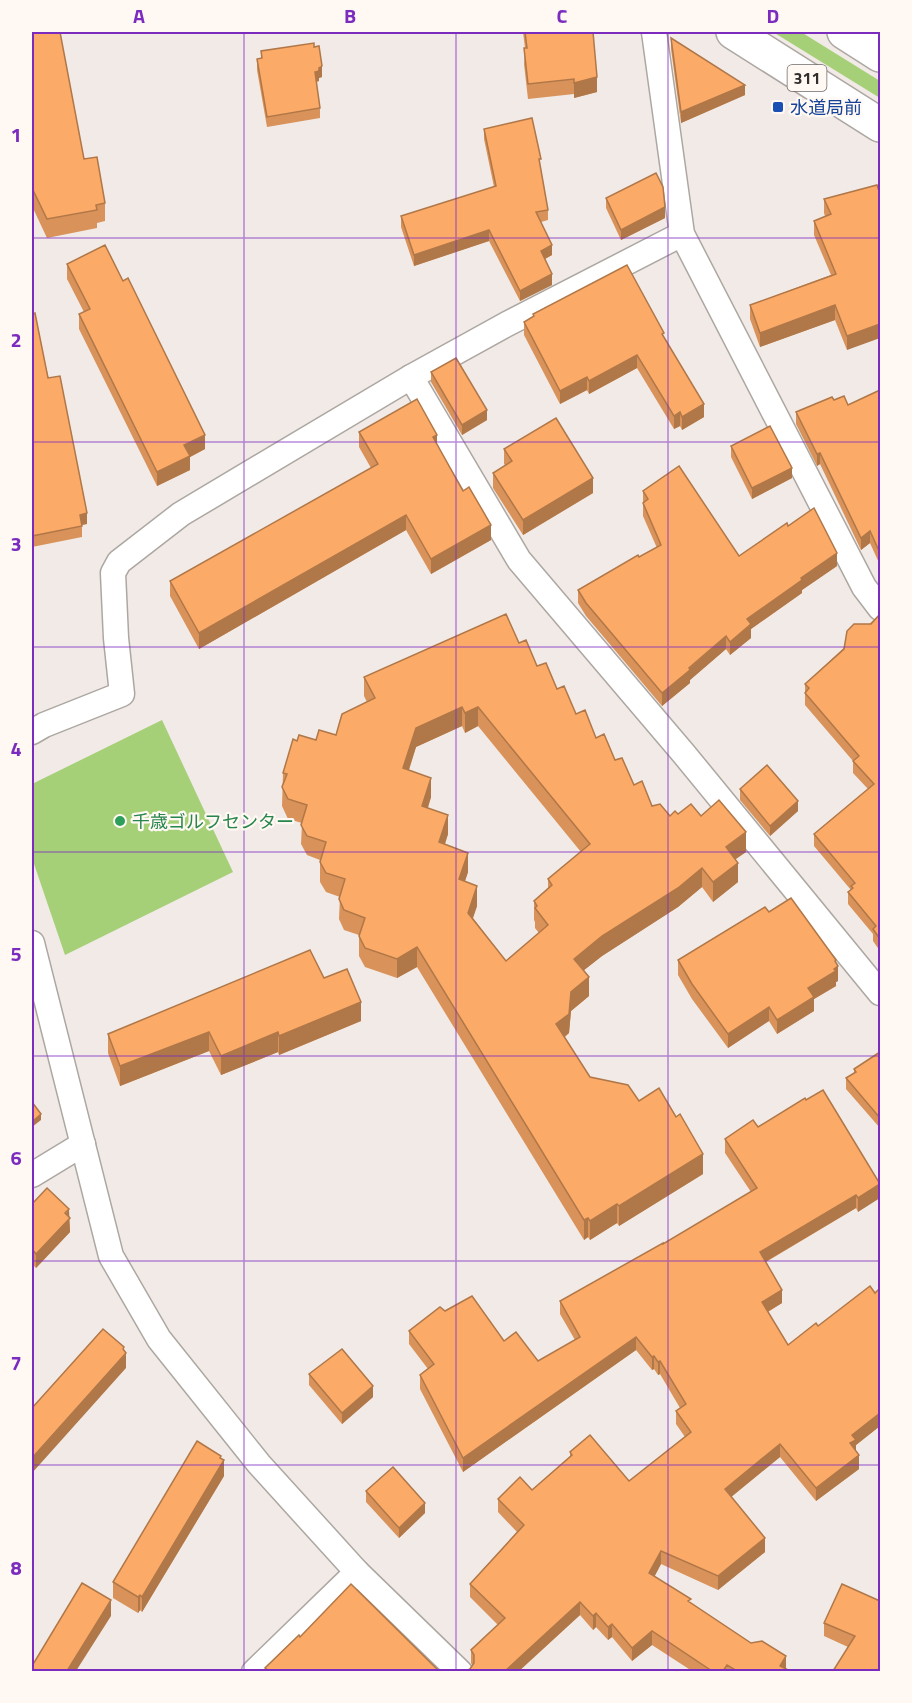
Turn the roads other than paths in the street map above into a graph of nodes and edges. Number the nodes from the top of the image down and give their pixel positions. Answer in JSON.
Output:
{"nodes":[{"id":1,"x":654,"y":32,"type":"edge"},
{"id":2,"x":733,"y":32,"type":"edge"},
{"id":3,"x":844,"y":32,"type":"edge"},
{"id":4,"x":880,"y":55,"type":"edge"},
{"id":5,"x":880,"y":125,"type":"edge"},
{"id":6,"x":682,"y":234,"type":"junction"},
{"id":7,"x":411,"y":377,"type":"junction"},
{"id":8,"x":880,"y":608,"type":"edge"},
{"id":9,"x":32,"y":732,"type":"edge"},
{"id":10,"x":32,"y":943,"type":"edge"},
{"id":11,"x":880,"y":993,"type":"edge"},
{"id":12,"x":38,"y":1002,"type":"edge"},
{"id":13,"x":83,"y":1144,"type":"junction"},
{"id":14,"x":32,"y":1175,"type":"edge"},
{"id":15,"x":357,"y":1572,"type":"junction"},
{"id":16,"x":254,"y":1671,"type":"edge"},
{"id":17,"x":460,"y":1671,"type":"edge"}],
"edges":[{"from":1,"to":6,"type":"street"},
{"from":2,"to":5,"type":"main road","number":"311"},
{"from":3,"to":4,"type":"main road"},
{"from":6,"to":7,"type":"street"},
{"from":6,"to":8,"type":"street"},
{"from":7,"to":9,"type":"street"},
{"from":7,"to":11,"type":"street"},
{"from":10,"to":12,"type":"street"},
{"from":12,"to":13,"type":"street"},
{"from":13,"to":14,"type":"street"},
{"from":13,"to":15,"type":"street"},
{"from":15,"to":16,"type":"street"},
{"from":15,"to":17,"type":"street"}]}
